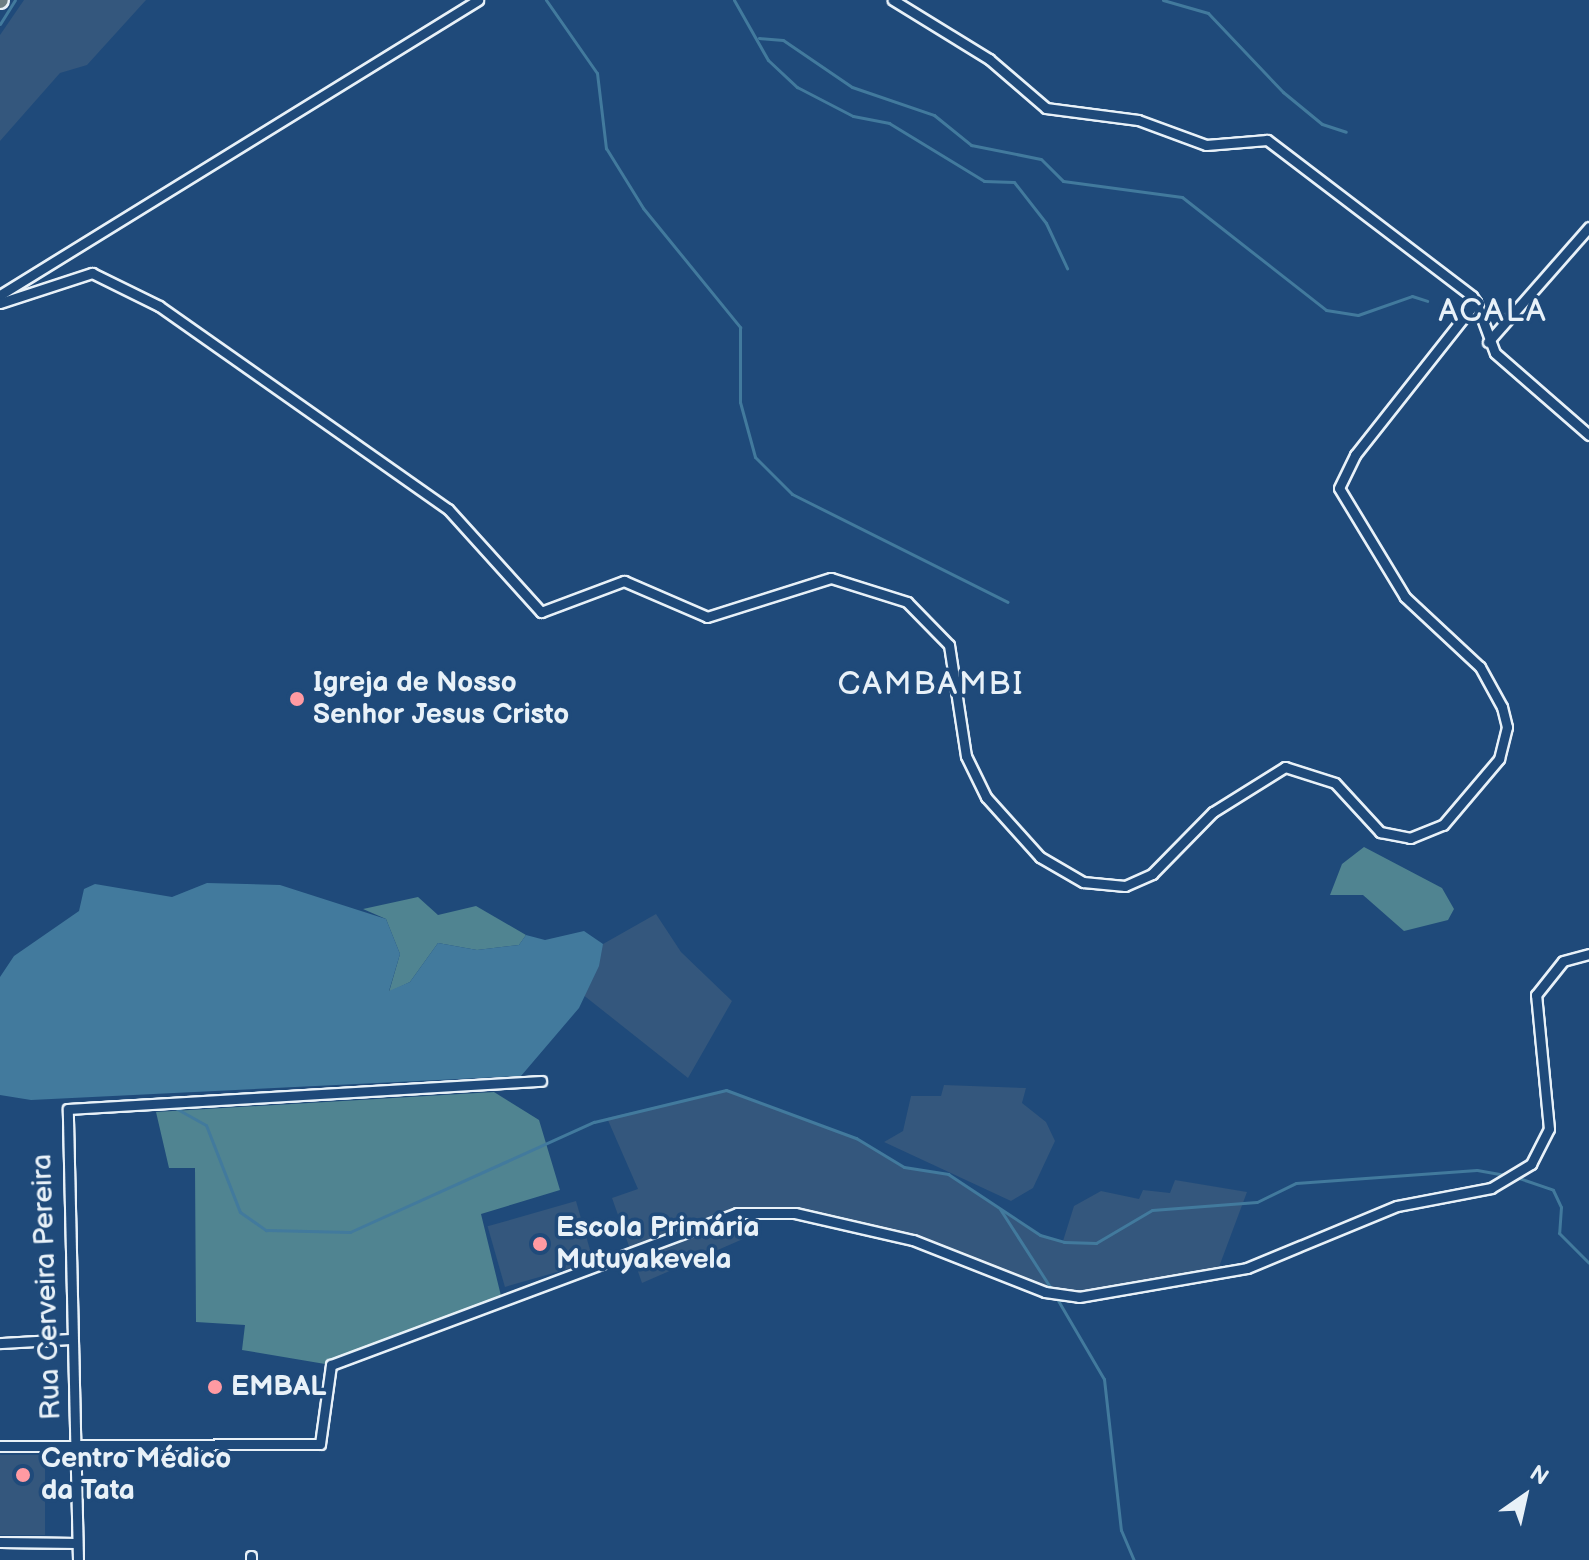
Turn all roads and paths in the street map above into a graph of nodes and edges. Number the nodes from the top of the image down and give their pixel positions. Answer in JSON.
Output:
{"nodes":[{"id":1,"x":478,"y":0,"type":"edge"},
{"id":2,"x":893,"y":0,"type":"edge"},
{"id":3,"x":1589,"y":227,"type":"edge"},
{"id":4,"x":0,"y":295,"type":"edge"},
{"id":5,"x":1476,"y":302,"type":"junction"},
{"id":6,"x":0,"y":303,"type":"edge"},
{"id":7,"x":1488,"y":342,"type":"junction"},
{"id":8,"x":1589,"y":435,"type":"edge"},
{"id":9,"x":1589,"y":954,"type":"edge"},
{"id":10,"x":541,"y":1081,"type":"dead end"},
{"id":11,"x":70,"y":1339,"type":"junction"},
{"id":12,"x":0,"y":1343,"type":"edge"},
{"id":13,"x":0,"y":1446,"type":"edge"},
{"id":14,"x":73,"y":1446,"type":"junction"},
{"id":15,"x":0,"y":1542,"type":"edge"},
{"id":16,"x":77,"y":1543,"type":"junction"},
{"id":17,"x":78,"y":1560,"type":"edge"}],
"edges":[{"from":1,"to":4,"type":"street"},
{"from":2,"to":5,"type":"street"},
{"from":3,"to":7,"type":"street"},
{"from":5,"to":6,"type":"street"},
{"from":5,"to":7,"type":"street"},
{"from":7,"to":8,"type":"street"},
{"from":9,"to":14,"type":"street"},
{"from":10,"to":11,"type":"street","name":"Rua Cerveira Pereira"},
{"from":11,"to":12,"type":"street"},
{"from":11,"to":14,"type":"street","name":"Rua Cerveira Pereira"},
{"from":13,"to":14,"type":"street"},
{"from":14,"to":16,"type":"street","name":"Rua Cerveira Pereira"},
{"from":15,"to":16,"type":"street"},
{"from":16,"to":17,"type":"street","name":"Rua Cerveira Pereira"}]}
